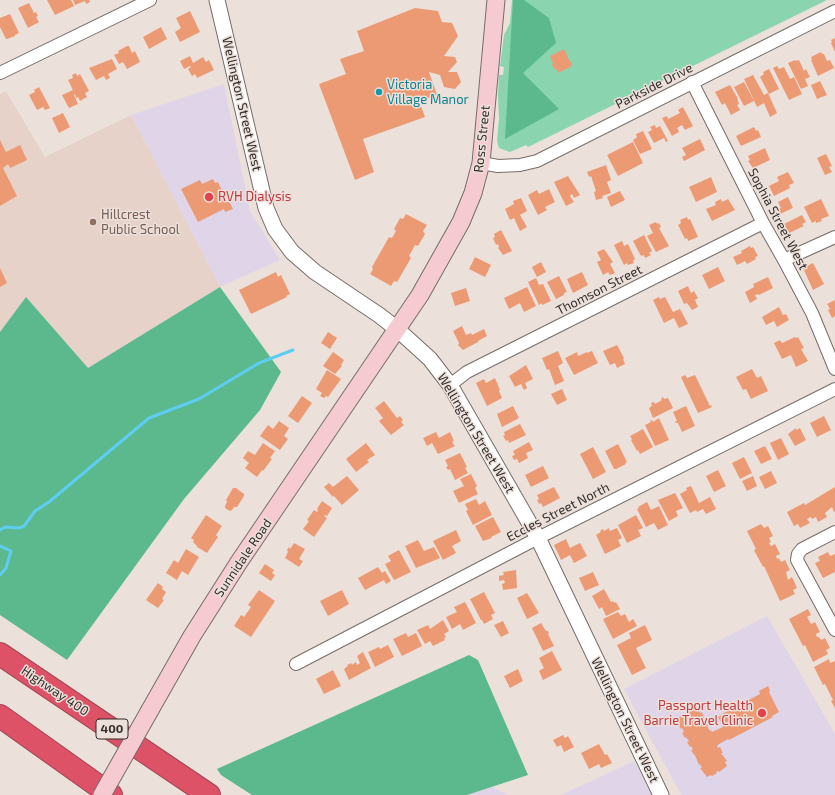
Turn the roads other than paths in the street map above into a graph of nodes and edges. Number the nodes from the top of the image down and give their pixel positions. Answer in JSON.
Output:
{"nodes":[{"id":1,"x":150,"y":0,"type":"edge"},
{"id":2,"x":217,"y":0,"type":"edge"},
{"id":3,"x":496,"y":0,"type":"edge"},
{"id":4,"x":835,"y":11,"type":"edge"},
{"id":5,"x":0,"y":73,"type":"edge"},
{"id":6,"x":692,"y":82,"type":"junction"},
{"id":7,"x":481,"y":163,"type":"junction"},
{"id":8,"x":763,"y":223,"type":"junction"},
{"id":9,"x":835,"y":236,"type":"edge"},
{"id":10,"x":784,"y":260,"type":"junction"},
{"id":11,"x":397,"y":329,"type":"junction"},
{"id":12,"x":835,"y":370,"type":"edge"},
{"id":13,"x":450,"y":385,"type":"junction"},
{"id":14,"x":835,"y":389,"type":"edge"},
{"id":15,"x":835,"y":532,"type":"edge"},
{"id":16,"x":538,"y":538,"type":"junction"},
{"id":17,"x":835,"y":630,"type":"edge"},
{"id":18,"x":0,"y":654,"type":"edge"},
{"id":19,"x":296,"y":664,"type":"dead end"},
{"id":20,"x":0,"y":716,"type":"edge"},
{"id":21,"x":102,"y":795,"type":"edge"},
{"id":22,"x":111,"y":795,"type":"edge"},
{"id":23,"x":209,"y":795,"type":"edge"},
{"id":24,"x":661,"y":795,"type":"edge"}],
"edges":[{"from":1,"to":5,"type":"street"},
{"from":2,"to":11,"type":"street","name":"Wellington Street West"},
{"from":3,"to":7,"type":"main road","name":"Ross Street"},
{"from":4,"to":6,"type":"street","name":"Parkside Drive"},
{"from":6,"to":7,"type":"street","name":"Parkside Drive"},
{"from":6,"to":8,"type":"street","name":"Sophia Street West"},
{"from":7,"to":11,"type":"main road","name":"Ross Street"},
{"from":8,"to":10,"type":"street","name":"Sophia Street West"},
{"from":8,"to":13,"type":"street","name":"Thomson Street"},
{"from":9,"to":10,"type":"street"},
{"from":10,"to":12,"type":"street","name":"Sophia Street West"},
{"from":11,"to":13,"type":"street","name":"Wellington Street West"},
{"from":11,"to":21,"type":"main road","name":"Sunnidale Road","bridge":true},
{"from":13,"to":16,"type":"street","name":"Wellington Street West"},
{"from":14,"to":16,"type":"street","name":"Eccles Street North"},
{"from":15,"to":17,"type":"street"},
{"from":16,"to":19,"type":"street","name":"Eccles Street North"},
{"from":16,"to":24,"type":"street","name":"Wellington Street West"},
{"from":18,"to":23,"type":"highway","name":"Highway 400","number":"400"},
{"from":20,"to":22,"type":"highway"}]}
